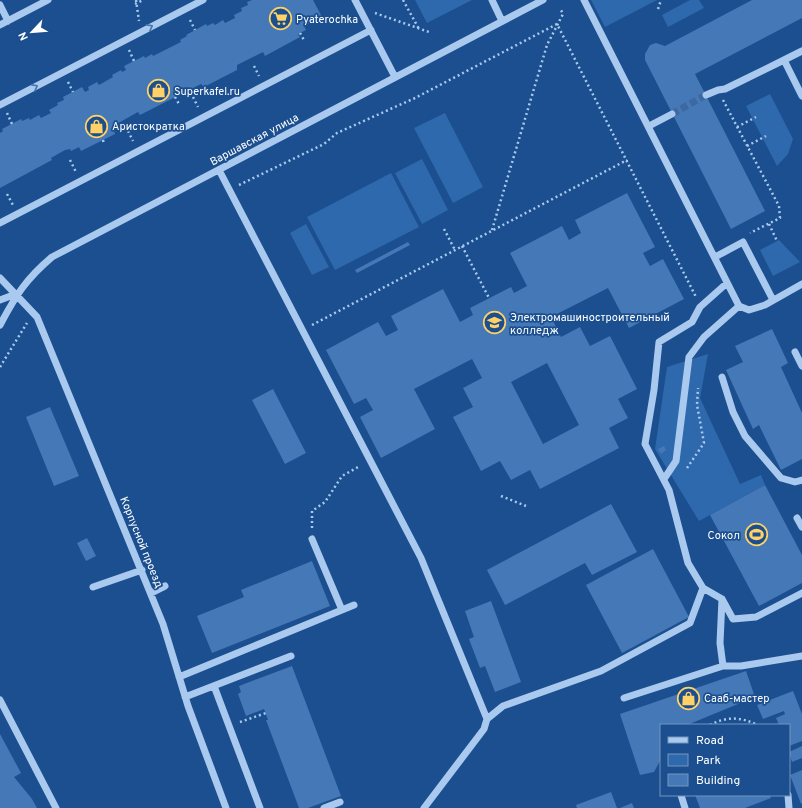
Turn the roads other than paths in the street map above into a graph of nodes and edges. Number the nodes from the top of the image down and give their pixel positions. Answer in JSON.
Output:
{"nodes":[{"id":1,"x":48,"y":0,"type":"edge"},
{"id":2,"x":203,"y":0,"type":"edge"},
{"id":3,"x":355,"y":0,"type":"edge"},
{"id":4,"x":492,"y":0,"type":"edge"},
{"id":5,"x":543,"y":0,"type":"edge"},
{"id":6,"x":584,"y":0,"type":"edge"},
{"id":7,"x":0,"y":5,"type":"edge"},
{"id":8,"x":8,"y":21,"type":"junction"},
{"id":9,"x":502,"y":21,"type":"junction"},
{"id":10,"x":0,"y":25,"type":"edge"},
{"id":11,"x":371,"y":30,"type":"junction"},
{"id":12,"x":802,"y":51,"type":"edge"},
{"id":13,"x":784,"y":60,"type":"junction"},
{"id":14,"x":395,"y":78,"type":"junction"},
{"id":15,"x":706,"y":96,"type":"tunnel mouth"},
{"id":16,"x":802,"y":96,"type":"edge"},
{"id":17,"x":0,"y":105,"type":"edge"},
{"id":18,"x":672,"y":114,"type":"tunnel mouth"},
{"id":19,"x":649,"y":126,"type":"junction"},
{"id":20,"x":219,"y":170,"type":"junction"},
{"id":21,"x":0,"y":223,"type":"edge"},
{"id":22,"x":715,"y":257,"type":"junction"},
{"id":23,"x":0,"y":278,"type":"edge"},
{"id":24,"x":727,"y":283,"type":"junction"},
{"id":25,"x":802,"y":284,"type":"edge"},
{"id":26,"x":16,"y":294,"type":"junction"},
{"id":27,"x":0,"y":300,"type":"edge"},
{"id":28,"x":773,"y":300,"type":"junction"},
{"id":29,"x":739,"y":306,"type":"junction"},
{"id":30,"x":0,"y":325,"type":"edge"},
{"id":31,"x":795,"y":352,"type":"dead end"},
{"id":32,"x":802,"y":366,"type":"edge"},
{"id":33,"x":722,"y":377,"type":"dead end"},
{"id":34,"x":664,"y":480,"type":"junction"},
{"id":35,"x":802,"y":480,"type":"edge"},
{"id":36,"x":797,"y":518,"type":"dead end"},
{"id":37,"x":802,"y":527,"type":"edge"},
{"id":38,"x":312,"y":539,"type":"road end"},
{"id":39,"x":142,"y":570,"type":"junction"},
{"id":40,"x":165,"y":586,"type":"dead end"},
{"id":41,"x":93,"y":588,"type":"dead end"},
{"id":42,"x":703,"y":588,"type":"junction"},
{"id":43,"x":151,"y":593,"type":"junction"},
{"id":44,"x":802,"y":593,"type":"edge"},
{"id":45,"x":722,"y":599,"type":"junction"},
{"id":46,"x":354,"y":605,"type":"dead end"},
{"id":47,"x":342,"y":610,"type":"junction"},
{"id":48,"x":291,"y":656,"type":"dead end"},
{"id":49,"x":802,"y":656,"type":"edge"},
{"id":50,"x":723,"y":666,"type":"junction"},
{"id":51,"x":179,"y":677,"type":"junction"},
{"id":52,"x":214,"y":686,"type":"junction"},
{"id":53,"x":185,"y":697,"type":"junction"},
{"id":54,"x":624,"y":698,"type":"dead end"},
{"id":55,"x":0,"y":700,"type":"edge"},
{"id":56,"x":487,"y":719,"type":"junction"},
{"id":57,"x":681,"y":796,"type":"edge"},
{"id":58,"x":788,"y":796,"type":"edge"},
{"id":59,"x":340,"y":802,"type":"dead end"},
{"id":60,"x":56,"y":808,"type":"edge"},
{"id":61,"x":226,"y":808,"type":"edge"},
{"id":62,"x":260,"y":808,"type":"edge"},
{"id":63,"x":324,"y":808,"type":"edge"},
{"id":64,"x":424,"y":808,"type":"edge"},
{"id":65,"x":685,"y":808,"type":"edge"},
{"id":66,"x":789,"y":808,"type":"edge"}],
"edges":[{"from":1,"to":8,"type":"street"},
{"from":17,"to":2,"type":"street","one_way":true},
{"from":3,"to":11,"type":"street"},
{"from":4,"to":9,"type":"street"},
{"from":5,"to":9,"type":"street","name":"Варшавская улица"},
{"from":6,"to":19,"type":"street"},
{"from":7,"to":8,"type":"street"},
{"from":8,"to":10,"type":"street"},
{"from":9,"to":14,"type":"street","name":"Варшавская улица"},
{"from":11,"to":14,"type":"street"},
{"from":11,"to":21,"type":"street"},
{"from":12,"to":13,"type":"street"},
{"from":13,"to":15,"type":"street"},
{"from":13,"to":16,"type":"street"},
{"from":14,"to":20,"type":"street","name":"Варшавская улица"},
{"from":18,"to":19,"type":"street"},
{"from":19,"to":22,"type":"street"},
{"from":20,"to":26,"type":"street","name":"Варшавская улица"},
{"from":20,"to":56,"type":"street"},
{"from":22,"to":24,"type":"street"},
{"from":22,"to":28,"type":"street"},
{"from":23,"to":26,"type":"street","name":"Корпусной проезд"},
{"from":24,"to":29,"type":"street"},
{"from":24,"to":34,"type":"street"},
{"from":25,"to":28,"type":"street"},
{"from":26,"to":27,"type":"street"},
{"from":26,"to":30,"type":"street","name":"Варшавская улица"},
{"from":26,"to":39,"type":"street","name":"Корпусной проезд"},
{"from":28,"to":29,"type":"street"},
{"from":29,"to":34,"type":"street"},
{"from":31,"to":32,"type":"street"},
{"from":33,"to":35,"type":"street"},
{"from":34,"to":42,"type":"street"},
{"from":36,"to":37,"type":"street"},
{"from":38,"to":47,"type":"street"},
{"from":39,"to":41,"type":"street"},
{"from":39,"to":43,"type":"street","name":"Корпусной проезд"},
{"from":40,"to":43,"type":"street"},
{"from":42,"to":45,"type":"street"},
{"from":42,"to":56,"type":"street"},
{"from":43,"to":51,"type":"street","name":"Корпусной проезд"},
{"from":44,"to":45,"type":"street"},
{"from":45,"to":50,"type":"street"},
{"from":46,"to":47,"type":"street"},
{"from":47,"to":51,"type":"street"},
{"from":48,"to":52,"type":"street"},
{"from":49,"to":50,"type":"street"},
{"from":50,"to":54,"type":"street"},
{"from":51,"to":53,"type":"street","name":"Корпусной проезд"},
{"from":52,"to":53,"type":"street"},
{"from":52,"to":62,"type":"street"},
{"from":53,"to":61,"type":"street","name":"Корпусной проезд"},
{"from":55,"to":60,"type":"street"},
{"from":56,"to":64,"type":"street"},
{"from":57,"to":65,"type":"street"},
{"from":58,"to":66,"type":"street"},
{"from":59,"to":63,"type":"street"}]}
